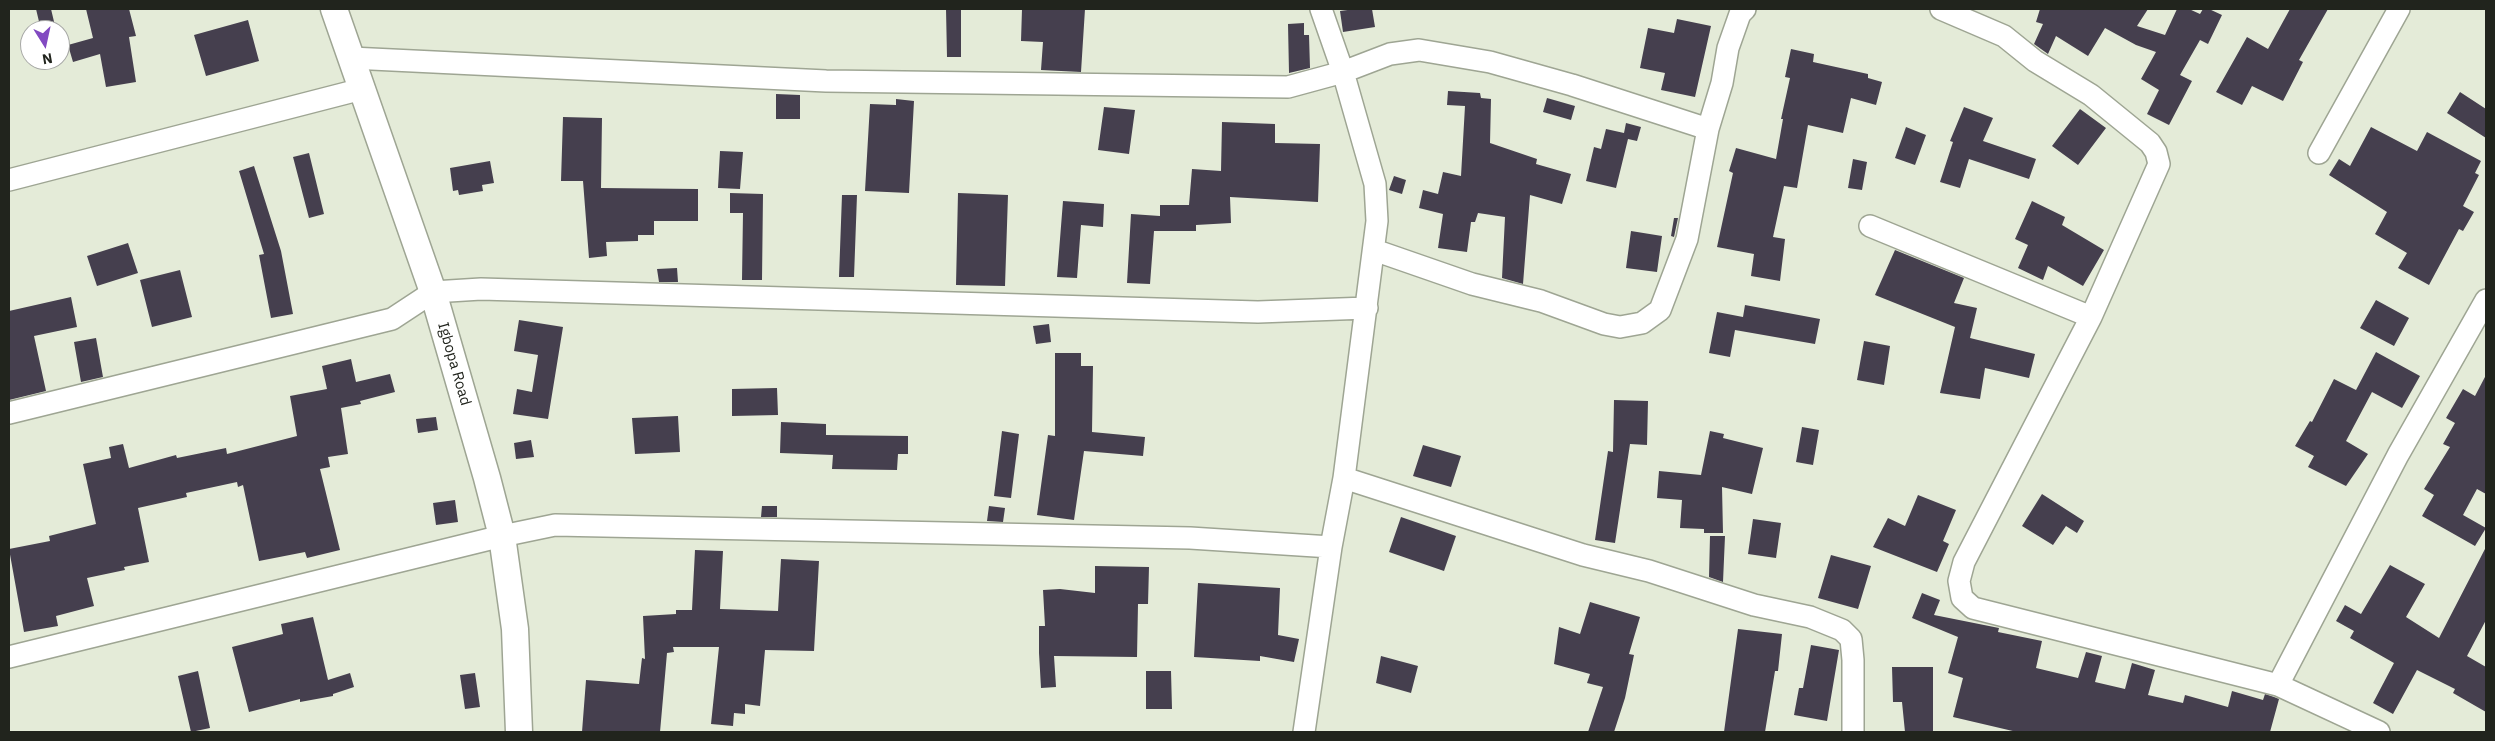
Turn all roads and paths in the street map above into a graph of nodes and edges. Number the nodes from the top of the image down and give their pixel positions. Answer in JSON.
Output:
{"nodes":[{"id":1,"x":334,"y":9,"type":"edge"},
{"id":2,"x":1321,"y":9,"type":"edge"},
{"id":3,"x":1745,"y":9,"type":"edge"},
{"id":4,"x":1942,"y":9,"type":"edge"},
{"id":5,"x":2399,"y":9,"type":"edge"},
{"id":6,"x":351,"y":58,"type":"junction"},
{"id":7,"x":1343,"y":72,"type":"junction"},
{"id":8,"x":362,"y":89,"type":"junction"},
{"id":9,"x":1708,"y":129,"type":"junction"},
{"id":10,"x":2319,"y":153,"type":"dead end"},
{"id":11,"x":9,"y":180,"type":"edge"},
{"id":12,"x":1870,"y":226,"type":"dead end"},
{"id":13,"x":1374,"y":250,"type":"junction"},
{"id":14,"x":433,"y":292,"type":"junction"},
{"id":15,"x":2486,"y":300,"type":"edge"},
{"id":16,"x":1367,"y":308,"type":"junction"},
{"id":17,"x":2091,"y":317,"type":"junction"},
{"id":18,"x":9,"y":413,"type":"edge"},
{"id":19,"x":1344,"y":478,"type":"junction"},
{"id":20,"x":502,"y":536,"type":"junction"},
{"id":21,"x":1332,"y":547,"type":"junction"},
{"id":22,"x":9,"y":657,"type":"edge"},
{"id":23,"x":2278,"y":684,"type":"junction"},
{"id":24,"x":519,"y":732,"type":"edge"},
{"id":25,"x":1304,"y":732,"type":"edge"},
{"id":26,"x":1853,"y":732,"type":"edge"},
{"id":27,"x":2379,"y":732,"type":"edge"}],
"edges":[{"from":1,"to":6,"type":"street","name":"Igbopa Road"},
{"from":2,"to":7,"type":"street"},
{"from":3,"to":9,"type":"street"},
{"from":4,"to":17,"type":"street"},
{"from":5,"to":10,"type":"street"},
{"from":6,"to":7,"type":"street"},
{"from":6,"to":8,"type":"street","name":"Igbopa Road"},
{"from":7,"to":9,"type":"street"},
{"from":7,"to":13,"type":"street"},
{"from":8,"to":11,"type":"street"},
{"from":8,"to":14,"type":"street","name":"Igbopa Road"},
{"from":9,"to":13,"type":"street"},
{"from":12,"to":17,"type":"street"},
{"from":13,"to":16,"type":"street"},
{"from":14,"to":16,"type":"street"},
{"from":14,"to":18,"type":"street"},
{"from":14,"to":20,"type":"street","name":"Igbopa Road"},
{"from":15,"to":23,"type":"street"},
{"from":16,"to":19,"type":"street"},
{"from":17,"to":23,"type":"street"},
{"from":19,"to":21,"type":"street"},
{"from":19,"to":26,"type":"street"},
{"from":20,"to":21,"type":"street"},
{"from":20,"to":22,"type":"street"},
{"from":20,"to":24,"type":"street","name":"Igbopa Road"},
{"from":21,"to":25,"type":"street"},
{"from":23,"to":27,"type":"street"}]}
